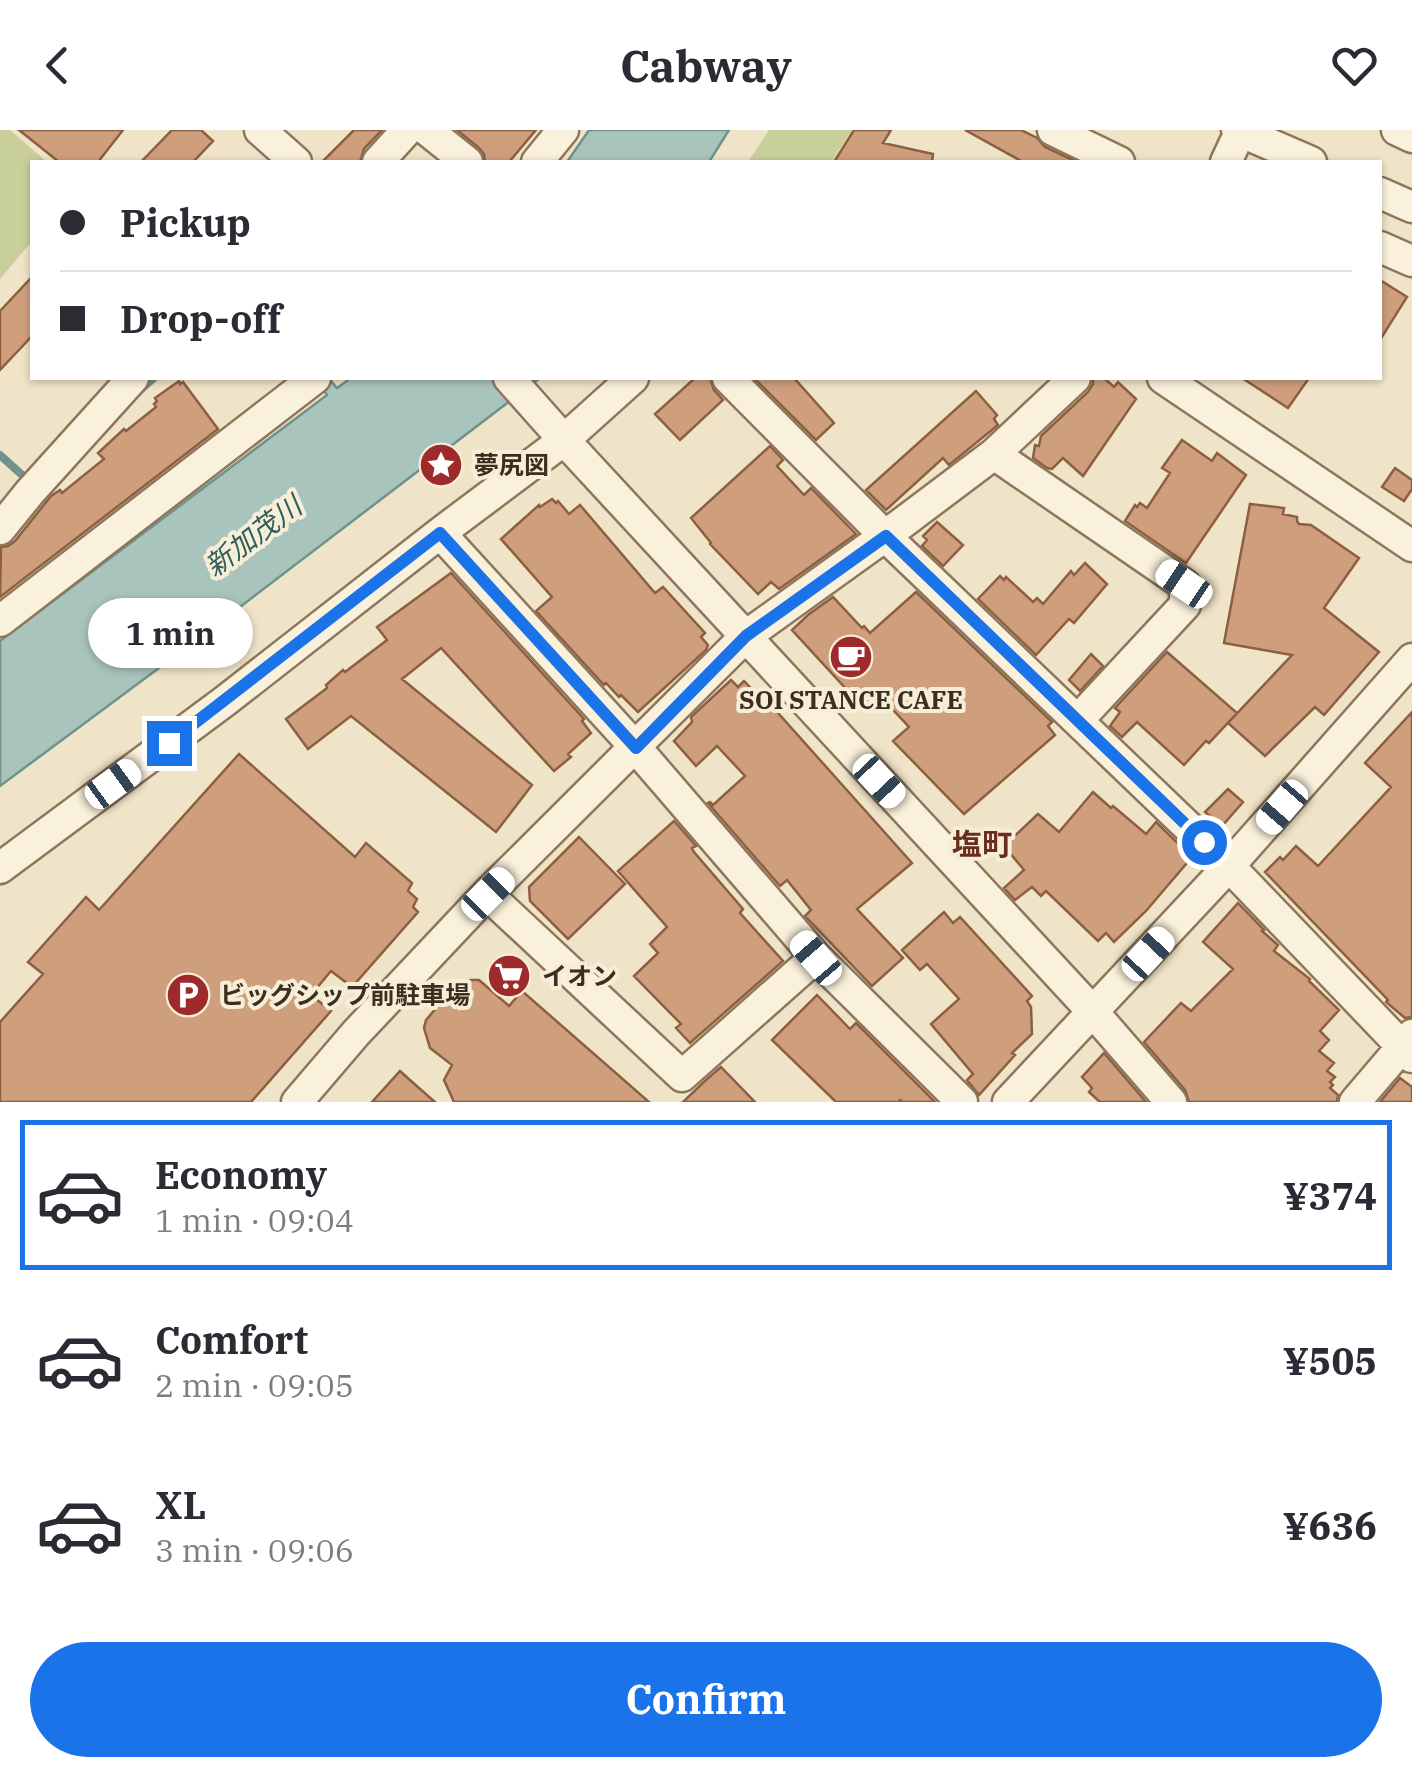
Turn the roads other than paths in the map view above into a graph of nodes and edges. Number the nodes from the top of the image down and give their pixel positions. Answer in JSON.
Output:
{"nodes":[{"id":1,"x":260,"y":130,"type":"edge"},
{"id":2,"x":407,"y":130,"type":"edge"},
{"id":3,"x":427,"y":130,"type":"edge"},
{"id":4,"x":563,"y":130,"type":"edge"},
{"id":5,"x":1053,"y":130,"type":"edge"},
{"id":6,"x":1240,"y":130,"type":"edge"},
{"id":7,"x":1398,"y":130,"type":"edge"},
{"id":8,"x":1412,"y":136,"type":"edge"},
{"id":9,"x":294,"y":160,"type":"edge"},
{"id":10,"x":380,"y":160,"type":"edge"},
{"id":11,"x":464,"y":160,"type":"edge"},
{"id":12,"x":539,"y":160,"type":"edge"},
{"id":13,"x":1115,"y":160,"type":"edge"},
{"id":14,"x":1227,"y":160,"type":"edge"},
{"id":15,"x":1307,"y":160,"type":"edge"},
{"id":16,"x":1382,"y":194,"type":"edge"},
{"id":17,"x":1412,"y":207,"type":"edge"},
{"id":18,"x":1382,"y":248,"type":"edge"},
{"id":19,"x":1412,"y":261,"type":"edge"},
{"id":20,"x":131,"y":380,"type":"edge"},
{"id":21,"x":312,"y":380,"type":"edge"},
{"id":22,"x":631,"y":380,"type":"edge"},
{"id":23,"x":730,"y":380,"type":"edge"},
{"id":24,"x":1074,"y":380,"type":"edge"},
{"id":25,"x":1166,"y":380,"type":"edge"},
{"id":26,"x":519,"y":388,"type":"edge"},
{"id":27,"x":564,"y":440,"type":"junction"},
{"id":28,"x":994,"y":454,"type":"junction"},
{"id":29,"x":0,"y":529,"type":"edge"},
{"id":30,"x":440,"y":533,"type":"junction"},
{"id":31,"x":886,"y":536,"type":"junction"},
{"id":32,"x":1412,"y":546,"type":"edge"},
{"id":33,"x":0,"y":621,"type":"edge"},
{"id":34,"x":746,"y":636,"type":"junction"},
{"id":35,"x":1412,"y":659,"type":"edge"},
{"id":36,"x":1078,"y":720,"type":"junction"},
{"id":37,"x":636,"y":748,"type":"junction"},
{"id":38,"x":1229,"y":866,"type":"junction"},
{"id":39,"x":0,"y":868,"type":"edge"},
{"id":40,"x":488,"y":894,"type":"junction"},
{"id":41,"x":816,"y":958,"type":"junction"},
{"id":42,"x":1093,"y":1012,"type":"junction"},
{"id":43,"x":1409,"y":1046,"type":"edge"},
{"id":44,"x":296,"y":1102,"type":"edge"},
{"id":45,"x":962,"y":1102,"type":"edge"},
{"id":46,"x":1008,"y":1102,"type":"edge"},
{"id":47,"x":1171,"y":1102,"type":"edge"},
{"id":48,"x":1354,"y":1102,"type":"edge"}],
"edges":[{"from":1,"to":9,"type":"street"},
{"from":2,"to":10,"type":"street"},
{"from":3,"to":11,"type":"street"},
{"from":4,"to":12,"type":"street"},
{"from":5,"to":13,"type":"street"},
{"from":6,"to":14,"type":"street"},
{"from":6,"to":15,"type":"street"},
{"from":7,"to":8,"type":"street"},
{"from":16,"to":17,"type":"street"},
{"from":18,"to":19,"type":"street"},
{"from":20,"to":29,"type":"street"},
{"from":21,"to":33,"type":"street"},
{"from":22,"to":27,"type":"street"},
{"from":23,"to":31,"type":"street"},
{"from":24,"to":28,"type":"street"},
{"from":25,"to":32,"type":"street"},
{"from":26,"to":27,"type":"street"},
{"from":27,"to":30,"type":"street"},
{"from":27,"to":34,"type":"street"},
{"from":28,"to":31,"type":"street"},
{"from":28,"to":36,"type":"street"},
{"from":30,"to":37,"type":"street"},
{"from":30,"to":39,"type":"street"},
{"from":31,"to":34,"type":"street"},
{"from":31,"to":36,"type":"street"},
{"from":34,"to":37,"type":"street"},
{"from":34,"to":42,"type":"street"},
{"from":35,"to":38,"type":"street"},
{"from":36,"to":38,"type":"street"},
{"from":37,"to":40,"type":"street"},
{"from":37,"to":41,"type":"street"},
{"from":38,"to":42,"type":"street"},
{"from":38,"to":43,"type":"street"},
{"from":40,"to":41,"type":"street"},
{"from":40,"to":44,"type":"street"},
{"from":41,"to":45,"type":"street"},
{"from":42,"to":46,"type":"street"},
{"from":42,"to":47,"type":"street"},
{"from":43,"to":48,"type":"street"}]}
